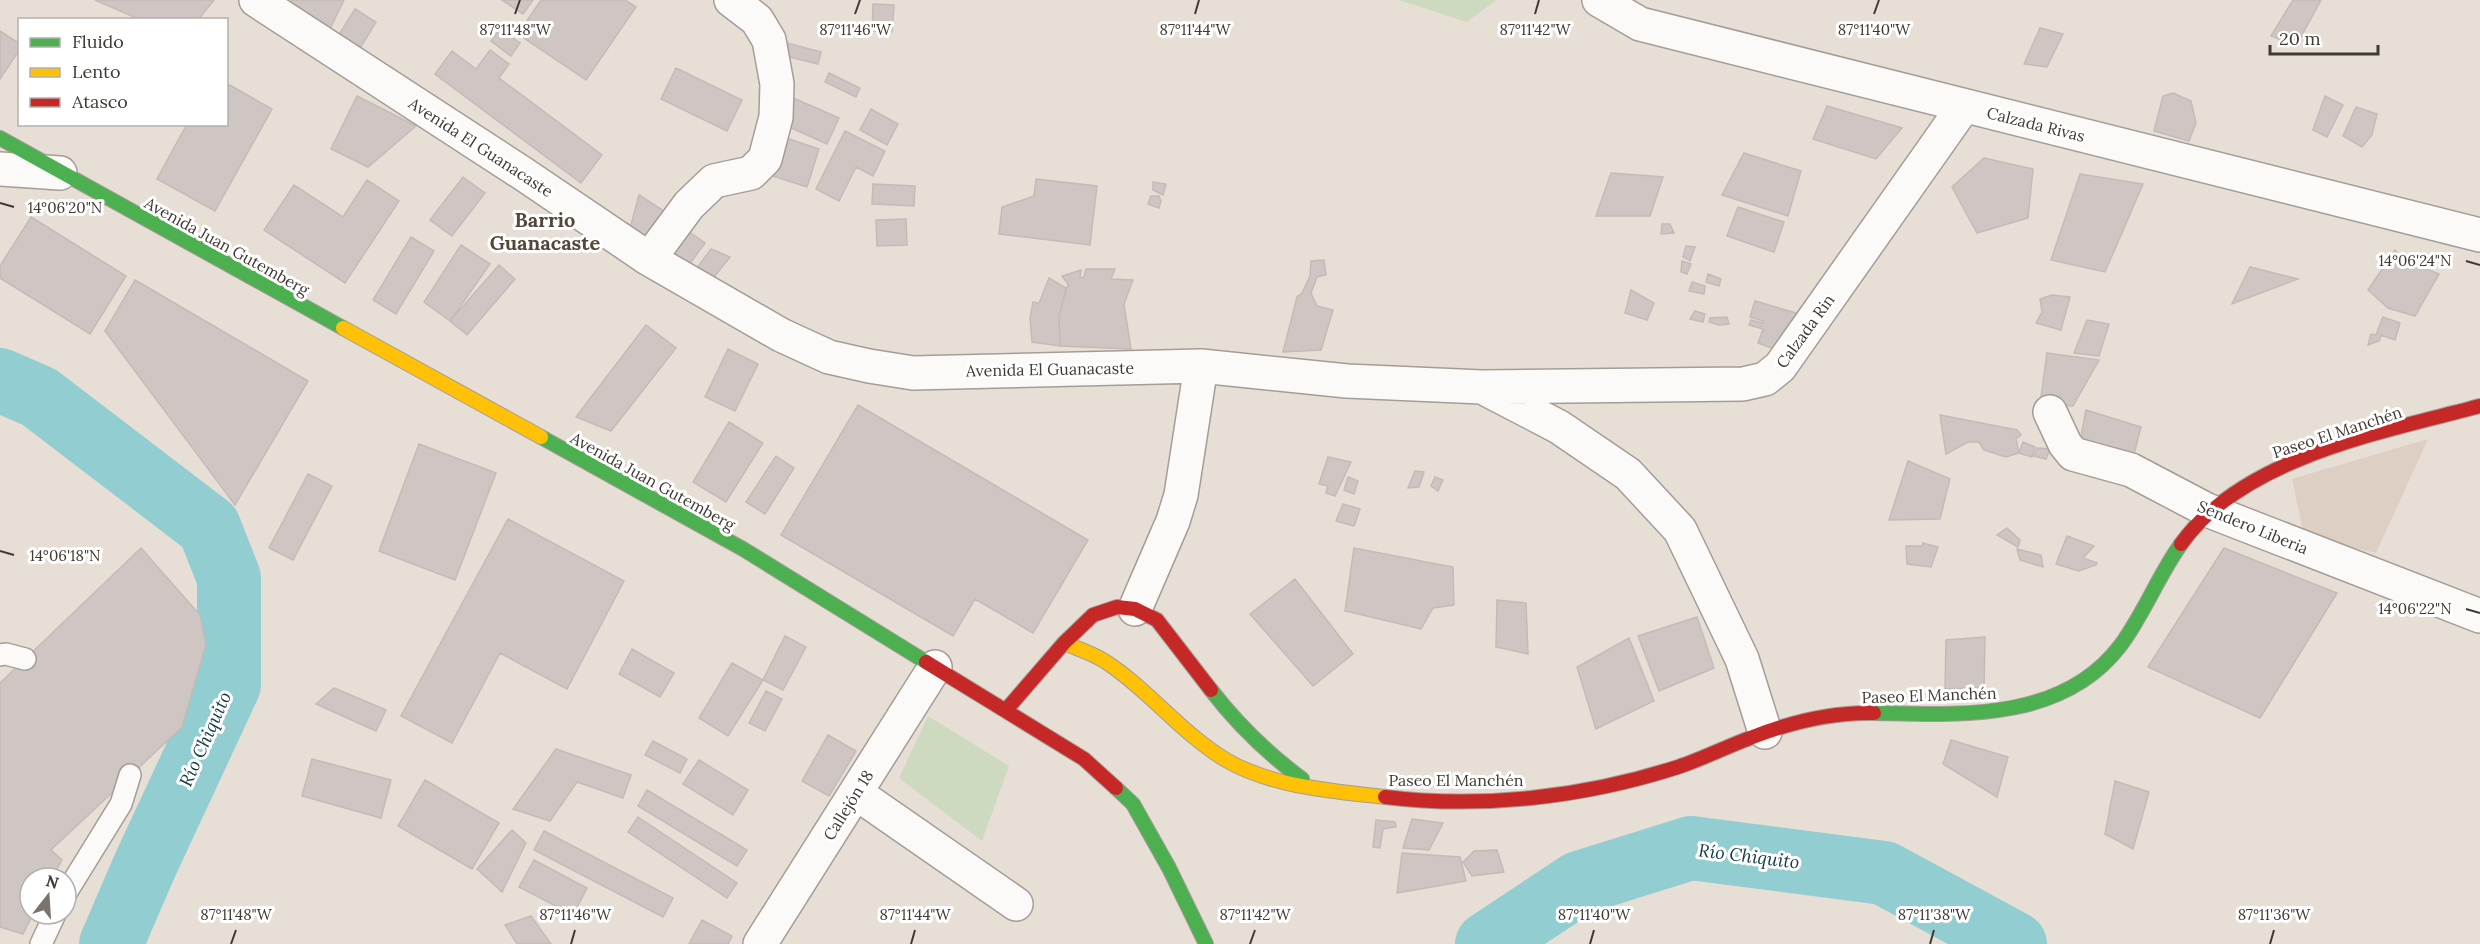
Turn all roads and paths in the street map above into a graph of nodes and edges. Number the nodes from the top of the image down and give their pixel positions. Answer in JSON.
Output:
{"nodes":[{"id":1,"x":256,"y":0,"type":"edge"},
{"id":2,"x":731,"y":0,"type":"edge"},
{"id":3,"x":1599,"y":0,"type":"edge"},
{"id":4,"x":1964,"y":106,"type":"junction"},
{"id":5,"x":0,"y":138,"type":"edge"},
{"id":6,"x":0,"y":169,"type":"edge"},
{"id":7,"x":60,"y":173,"type":"junction"},
{"id":8,"x":2480,"y":235,"type":"edge"},
{"id":9,"x":649,"y":259,"type":"junction"},
{"id":10,"x":1201,"y":366,"type":"junction"},
{"id":11,"x":1482,"y":387,"type":"junction"},
{"id":12,"x":2480,"y":406,"type":"edge"},
{"id":13,"x":2050,"y":412,"type":"dead end"},
{"id":14,"x":2207,"y":510,"type":"junction"},
{"id":15,"x":1135,"y":609,"type":"junction"},
{"id":16,"x":2480,"y":616,"type":"edge"},
{"id":17,"x":1064,"y":643,"type":"junction"},
{"id":18,"x":0,"y":655,"type":"edge"},
{"id":19,"x":25,"y":659,"type":"dead end"},
{"id":20,"x":935,"y":667,"type":"junction"},
{"id":21,"x":1006,"y":710,"type":"junction"},
{"id":22,"x":1765,"y":732,"type":"junction"},
{"id":23,"x":130,"y":775,"type":"dead end"},
{"id":24,"x":1313,"y":787,"type":"junction"},
{"id":25,"x":856,"y":793,"type":"junction"},
{"id":26,"x":78,"y":874,"type":"edge"},
{"id":27,"x":1016,"y":904,"type":"dead end"},
{"id":28,"x":50,"y":926,"type":"edge"},
{"id":29,"x":1204,"y":938,"type":"edge"},
{"id":30,"x":41,"y":944,"type":"edge"},
{"id":31,"x":760,"y":944,"type":"edge"}],
"edges":[{"from":1,"to":9,"type":"street","name":"Avenida El Guanacaste"},
{"from":2,"to":9,"type":"street"},
{"from":3,"to":4,"type":"street","name":"Calzada Rivas"},
{"from":4,"to":8,"type":"street","name":"Calzada Rivas"},
{"from":4,"to":11,"type":"street","name":"Calzada Rin"},
{"from":5,"to":7,"type":"street","name":"Avenida Juan Gutemberg"},
{"from":6,"to":7,"type":"street"},
{"from":7,"to":20,"type":"street","name":"Avenida Juan Gutemberg"},
{"from":9,"to":10,"type":"street","name":"Avenida El Guanacaste"},
{"from":10,"to":11,"type":"street","name":"Avenida El Guanacaste"},
{"from":10,"to":15,"type":"street"},
{"from":11,"to":22,"type":"street","name":"Avenida El Guanacaste"},
{"from":12,"to":14,"type":"street","name":"Paseo El Manchén"},
{"from":13,"to":14,"type":"street","name":"Sendero Liberia"},
{"from":14,"to":16,"type":"street","name":"Sendero Liberia"},
{"from":14,"to":22,"type":"street","name":"Paseo El Manchén"},
{"from":15,"to":17,"type":"street"},
{"from":15,"to":24,"type":"street"},
{"from":17,"to":21,"type":"street"},
{"from":17,"to":24,"type":"street","name":"Paseo El Manchén"},
{"from":18,"to":19,"type":"lane"},
{"from":20,"to":21,"type":"street","name":"Avenida Juan Gutemberg"},
{"from":20,"to":25,"type":"street","name":"Callejón 18"},
{"from":21,"to":29,"type":"street","name":"Avenida Juan Gutemberg"},
{"from":22,"to":24,"type":"street","name":"Paseo El Manchén"},
{"from":23,"to":26,"type":"lane"},
{"from":25,"to":27,"type":"street"},
{"from":25,"to":31,"type":"street","name":"Callejón 18"},
{"from":28,"to":30,"type":"lane"}]}
